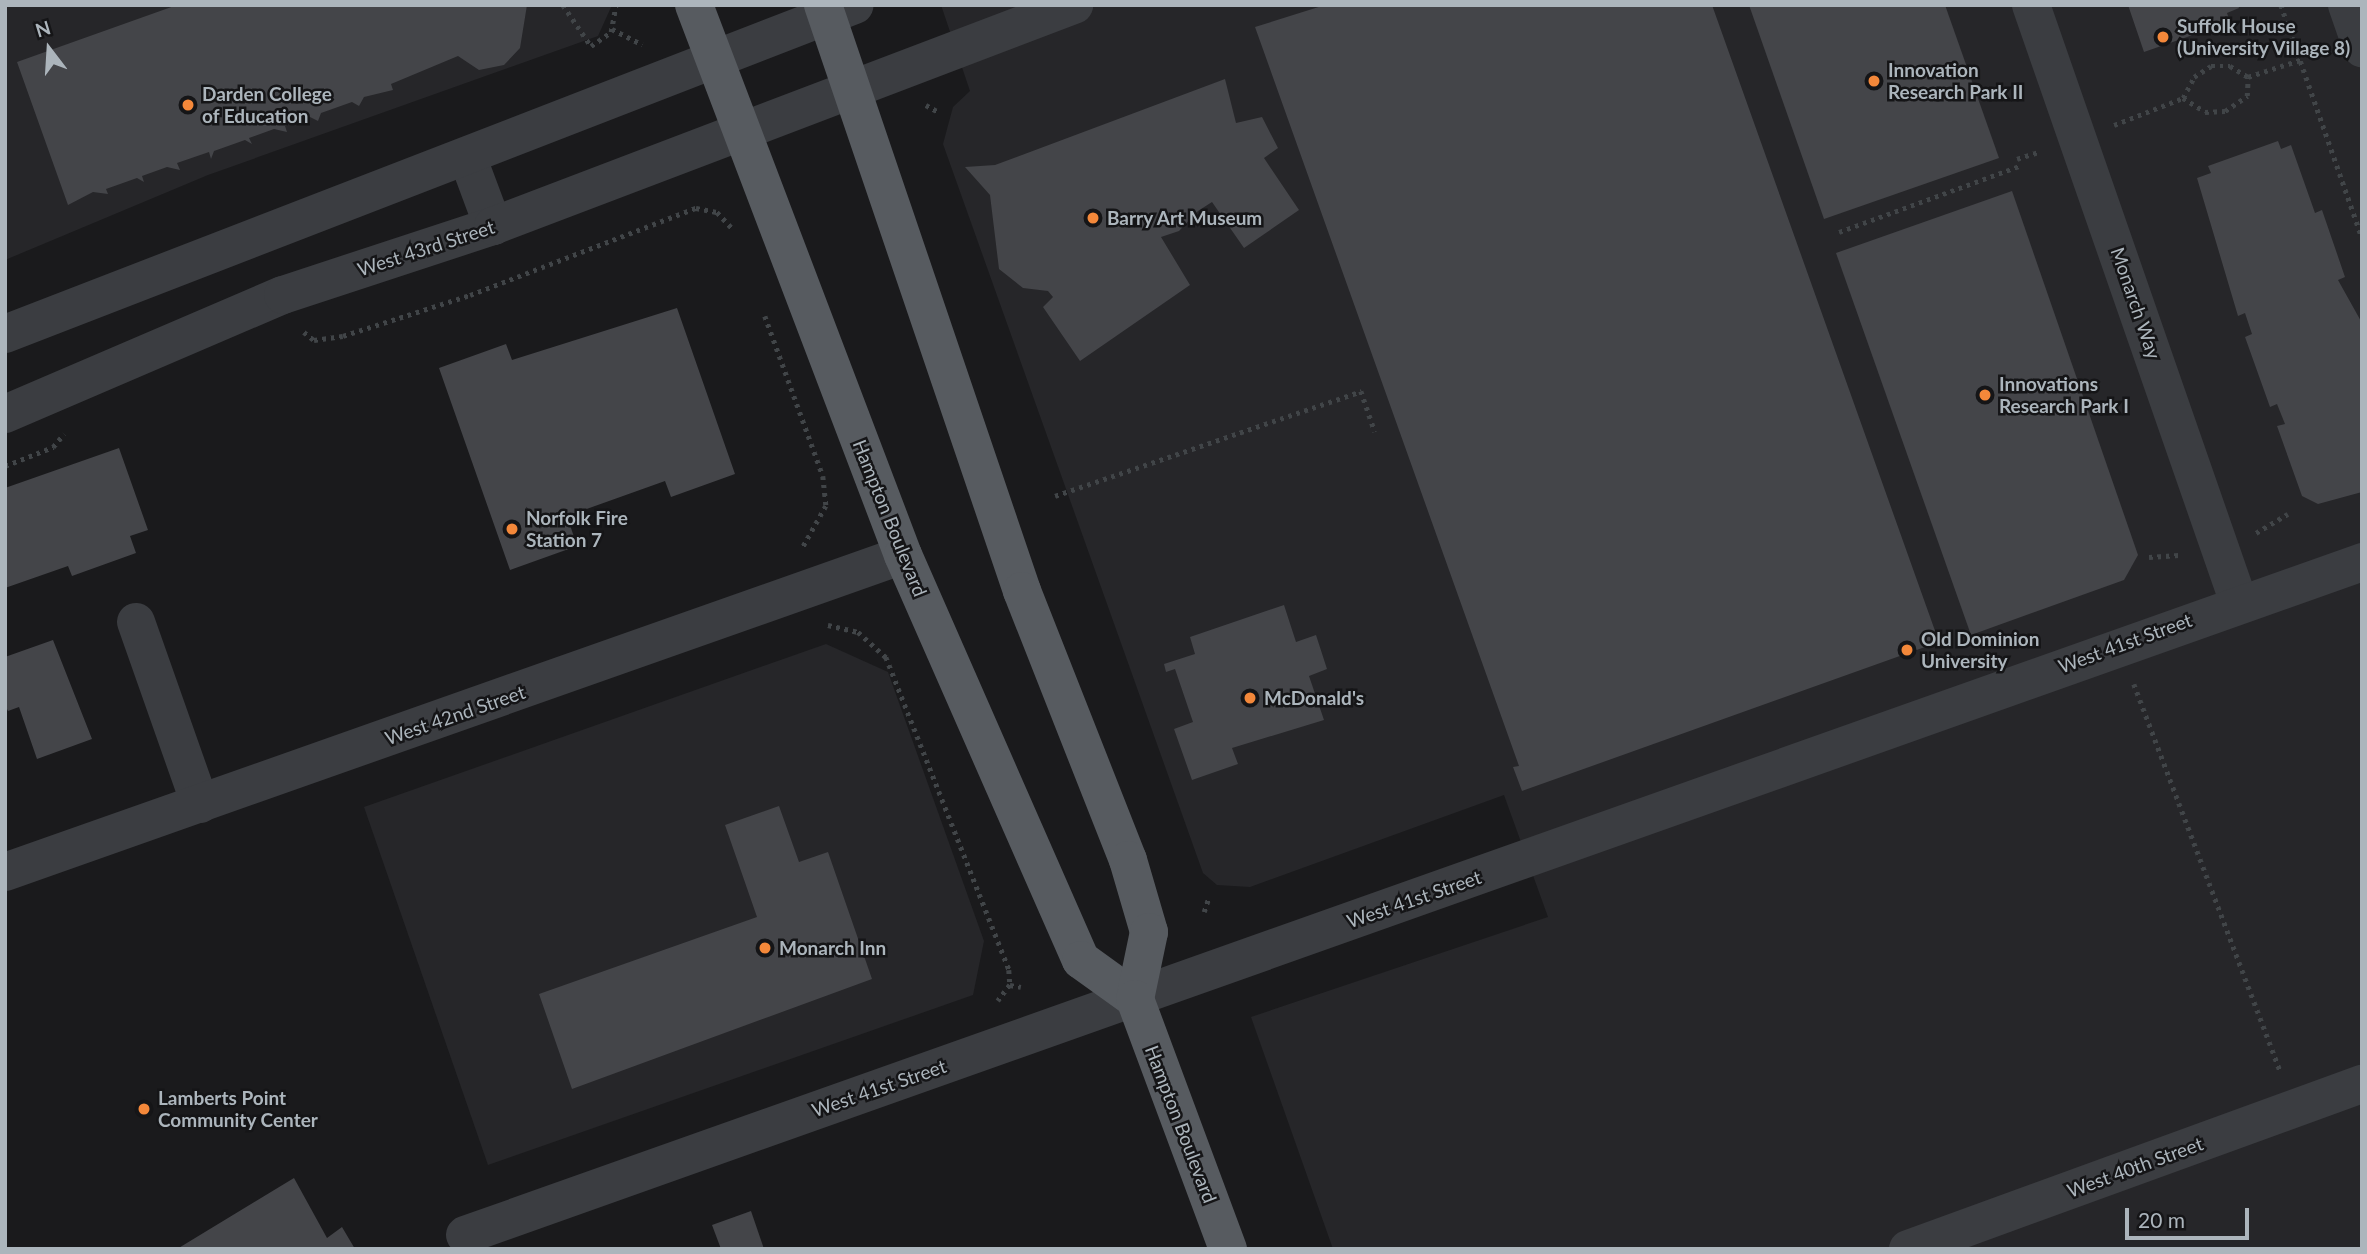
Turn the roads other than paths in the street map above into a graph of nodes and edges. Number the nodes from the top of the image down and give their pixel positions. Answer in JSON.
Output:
{"nodes":[{"id":1,"x":694,"y":5,"type":"edge"},
{"id":2,"x":1074,"y":5,"type":"edge"},
{"id":3,"x":2031,"y":5,"type":"edge"},
{"id":4,"x":2347,"y":5,"type":"edge"},
{"id":5,"x":835,"y":9,"type":"edge"},
{"id":6,"x":2362,"y":48,"type":"edge"},
{"id":7,"x":715,"y":62,"type":"junction"},
{"id":8,"x":849,"y":88,"type":"junction"},
{"id":9,"x":741,"y":132,"type":"junction"},
{"id":10,"x":467,"y":156,"type":"junction"},
{"id":11,"x":493,"y":226,"type":"junction"},
{"id":12,"x":5,"y":334,"type":"edge"},
{"id":13,"x":5,"y":414,"type":"edge"},
{"id":14,"x":903,"y":555,"type":"junction"},
{"id":15,"x":2362,"y":562,"type":"edge"},
{"id":16,"x":2239,"y":603,"type":"junction"},
{"id":17,"x":136,"y":622,"type":"dead end"},
{"id":18,"x":200,"y":804,"type":"junction"},
{"id":19,"x":5,"y":872,"type":"edge"},
{"id":20,"x":1135,"y":999,"type":"junction"},
{"id":21,"x":2362,"y":1084,"type":"edge"},
{"id":22,"x":465,"y":1234,"type":"dead end"},
{"id":23,"x":1228,"y":1249,"type":"edge"},
{"id":24,"x":1908,"y":1249,"type":"edge"}],
"edges":[{"from":1,"to":7,"type":"main road","name":"Hampton Boulevard"},
{"from":2,"to":8,"type":"street","name":"West 43rd Street"},
{"from":3,"to":16,"type":"street","name":"Monarch Way"},
{"from":4,"to":6,"type":"street"},
{"from":5,"to":7,"type":"street"},
{"from":5,"to":8,"type":"main road"},
{"from":7,"to":9,"type":"main road","name":"Hampton Boulevard"},
{"from":7,"to":10,"type":"street"},
{"from":8,"to":9,"type":"street","name":"West 43rd Street"},
{"from":8,"to":20,"type":"main road"},
{"from":9,"to":11,"type":"street","name":"West 43rd Street"},
{"from":9,"to":14,"type":"main road","name":"Hampton Boulevard"},
{"from":10,"to":11,"type":"street"},
{"from":10,"to":12,"type":"street"},
{"from":11,"to":13,"type":"street","name":"West 43rd Street"},
{"from":14,"to":18,"type":"street","name":"West 42nd Street"},
{"from":14,"to":20,"type":"main road","name":"Hampton Boulevard"},
{"from":15,"to":16,"type":"street","name":"West 41st Street"},
{"from":16,"to":20,"type":"street","name":"West 41st Street"},
{"from":17,"to":18,"type":"street"},
{"from":18,"to":19,"type":"street","name":"West 42nd Street"},
{"from":20,"to":22,"type":"street","name":"West 41st Street"},
{"from":20,"to":23,"type":"main road","name":"Hampton Boulevard"},
{"from":21,"to":24,"type":"street","name":"West 40th Street"}]}
